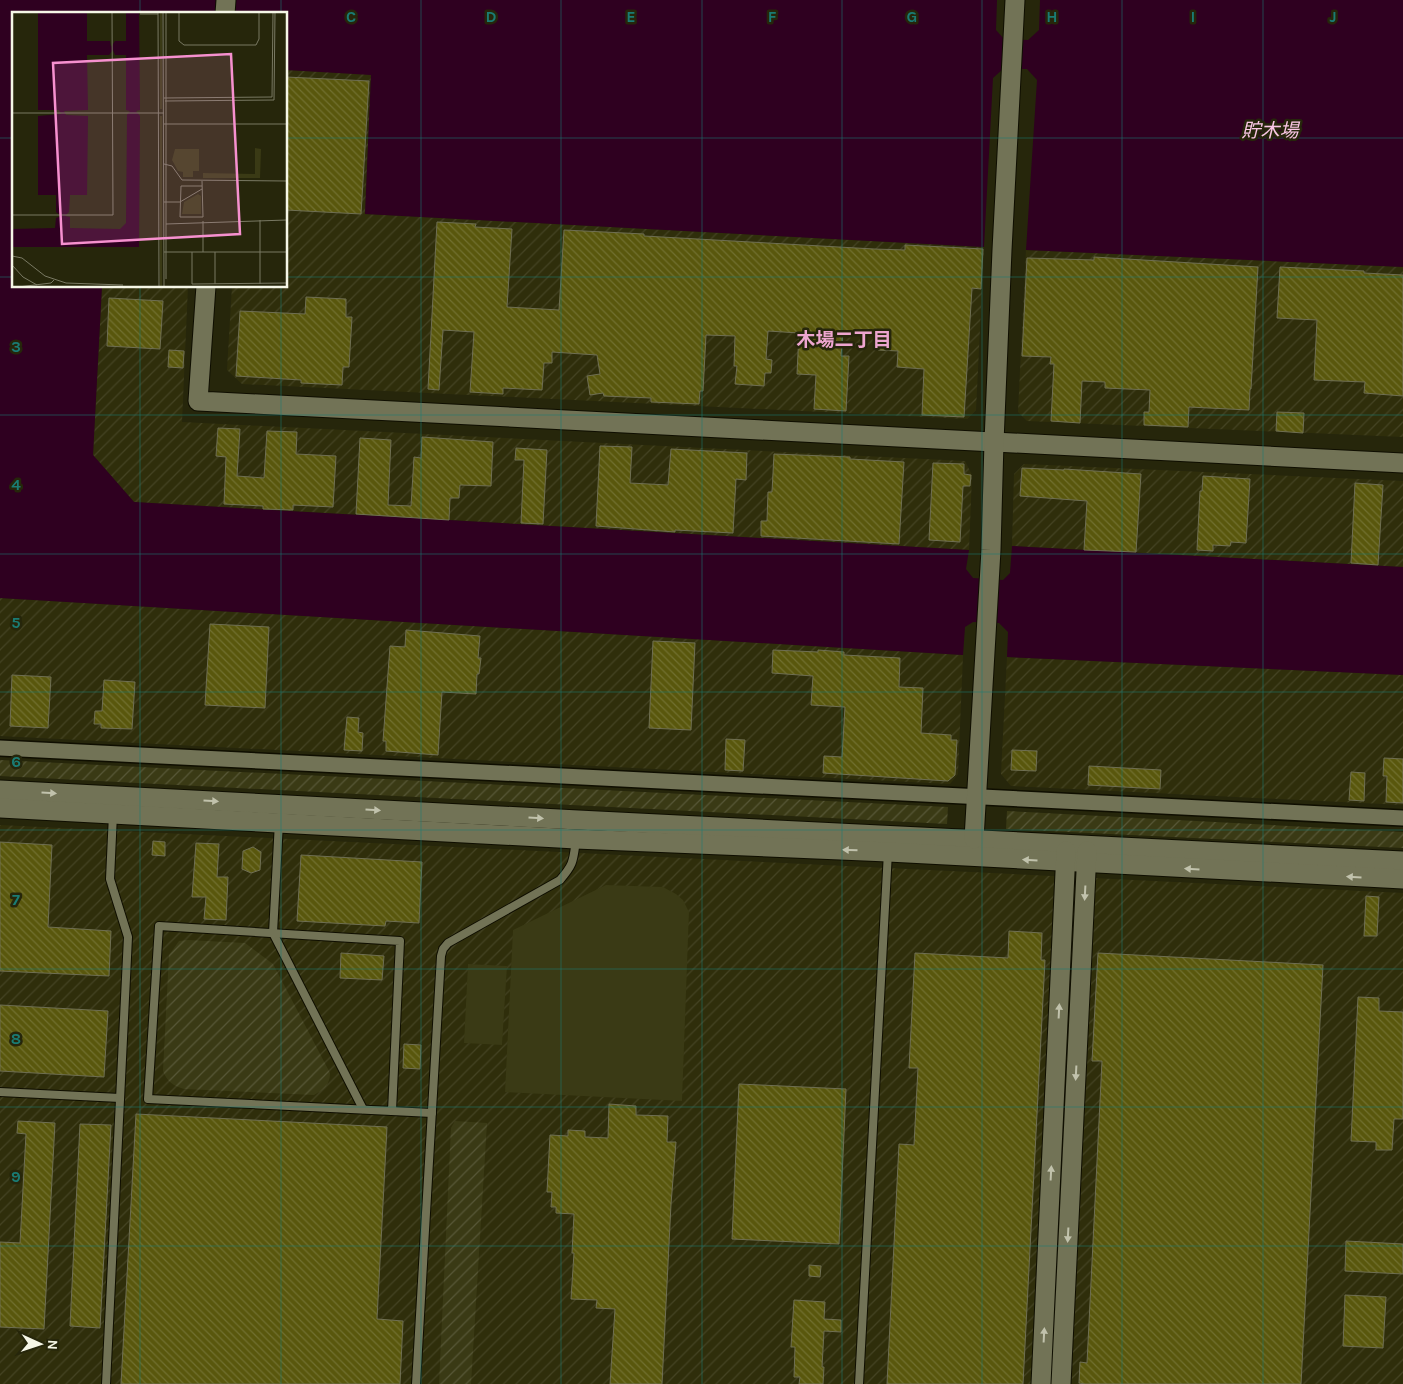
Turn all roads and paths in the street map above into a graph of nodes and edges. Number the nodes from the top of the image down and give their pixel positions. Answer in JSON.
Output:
{"nodes":[{"id":1,"x":1014,"y":6,"type":"edge"},
{"id":2,"x":206,"y":288,"type":"edge"},
{"id":3,"x":994,"y":442,"type":"junction"},
{"id":4,"x":1403,"y":463,"type":"edge"},
{"id":5,"x":0,"y":748,"type":"edge"},
{"id":6,"x":0,"y":790,"type":"edge"},
{"id":7,"x":976,"y":796,"type":"junction"},
{"id":8,"x":0,"y":808,"type":"edge"},
{"id":9,"x":113,"y":814,"type":"junction"},
{"id":10,"x":280,"y":814,"type":"junction"},
{"id":11,"x":1403,"y":818,"type":"edge"},
{"id":12,"x":577,"y":829,"type":"junction"},
{"id":13,"x":974,"y":839,"type":"junction"},
{"id":14,"x":889,"y":844,"type":"junction"},
{"id":15,"x":1066,"y":844,"type":"junction"},
{"id":16,"x":1088,"y":845,"type":"junction"},
{"id":17,"x":1403,"y":861,"type":"edge"},
{"id":18,"x":1066,"y":862,"type":"junction"},
{"id":19,"x":1087,"y":863,"type":"junction"},
{"id":20,"x":1403,"y":879,"type":"edge"},
{"id":21,"x":273,"y":933,"type":"junction"},
{"id":22,"x":0,"y":1092,"type":"edge"},
{"id":23,"x":120,"y":1098,"type":"junction"},
{"id":24,"x":363,"y":1109,"type":"junction"},
{"id":25,"x":392,"y":1111,"type":"junction"},
{"id":26,"x":432,"y":1112,"type":"junction"},
{"id":27,"x":106,"y":1384,"type":"edge"},
{"id":28,"x":416,"y":1384,"type":"edge"},
{"id":29,"x":859,"y":1384,"type":"edge"},
{"id":30,"x":1041,"y":1384,"type":"edge"},
{"id":31,"x":1061,"y":1384,"type":"edge"}],
"edges":[{"from":1,"to":3,"type":"street"},
{"from":2,"to":3,"type":"street"},
{"from":3,"to":4,"type":"street"},
{"from":3,"to":7,"type":"street"},
{"from":5,"to":7,"type":"street"},
{"from":6,"to":10,"type":"street","one_way":true},
{"from":7,"to":11,"type":"street"},
{"from":7,"to":13,"type":"street"},
{"from":8,"to":9,"type":"street"},
{"from":9,"to":10,"type":"street"},
{"from":9,"to":23,"type":"lane"},
{"from":10,"to":12,"type":"street"},
{"from":10,"to":21,"type":"lane"},
{"from":12,"to":14,"type":"street"},
{"from":12,"to":26,"type":"lane"},
{"from":13,"to":14,"type":"street"},
{"from":13,"to":15,"type":"street"},
{"from":18,"to":14,"type":"street","one_way":true},
{"from":14,"to":29,"type":"lane"},
{"from":15,"to":16,"type":"street"},
{"from":15,"to":18,"type":"street"},
{"from":16,"to":17,"type":"street"},
{"from":16,"to":19,"type":"street"},
{"from":18,"to":19,"type":"street"},
{"from":30,"to":18,"type":"street","one_way":true},
{"from":20,"to":19,"type":"street","one_way":true},
{"from":19,"to":31,"type":"street","one_way":true},
{"from":21,"to":24,"type":"lane"},
{"from":21,"to":24,"type":"lane"},
{"from":21,"to":25,"type":"lane"},
{"from":22,"to":23,"type":"lane"},
{"from":23,"to":27,"type":"lane"},
{"from":24,"to":25,"type":"lane"},
{"from":25,"to":26,"type":"lane"},
{"from":26,"to":28,"type":"lane"}]}
